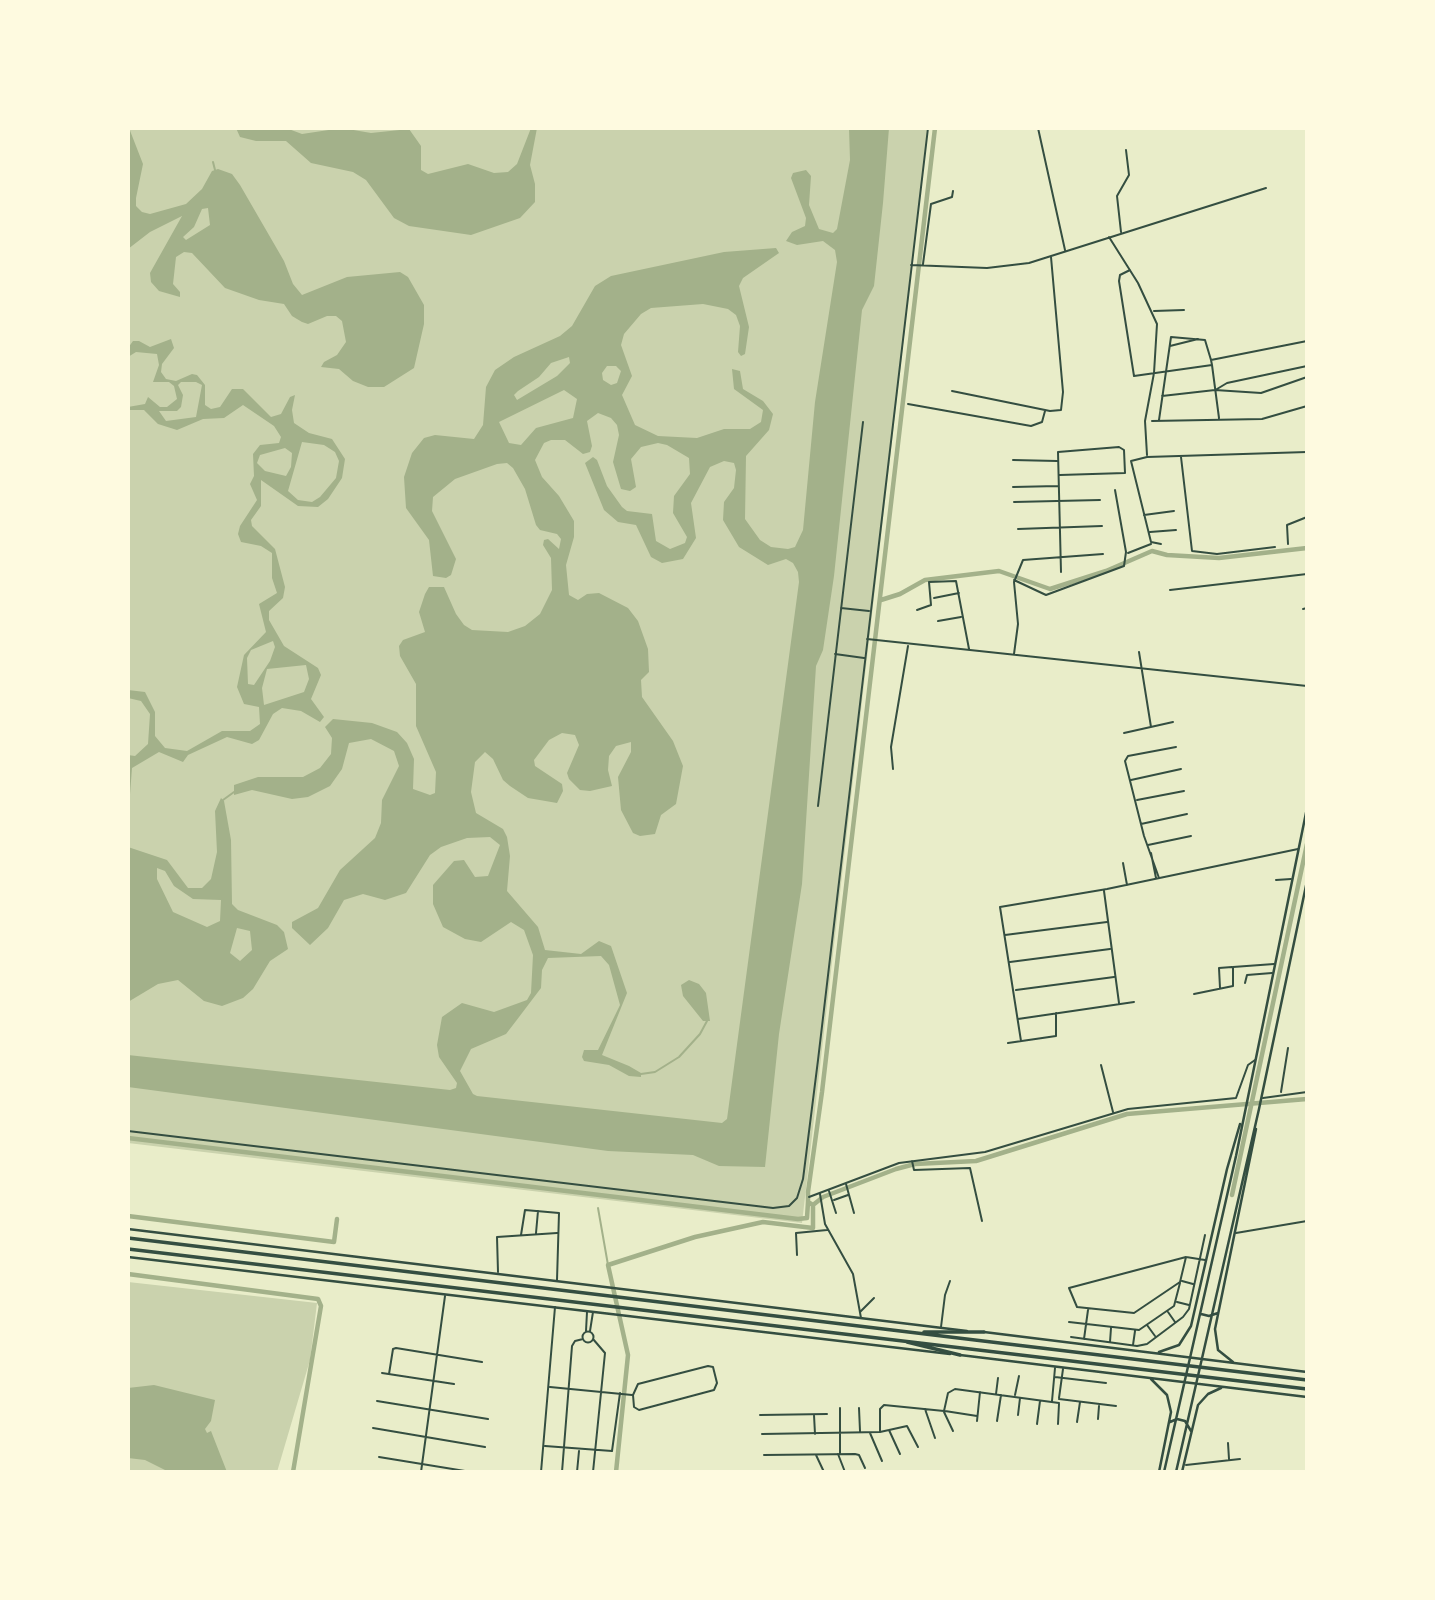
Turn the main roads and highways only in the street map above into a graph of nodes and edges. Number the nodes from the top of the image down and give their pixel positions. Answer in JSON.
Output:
{"nodes":[{"id":1,"x":1307,"y":808,"type":"edge"},
{"id":2,"x":1307,"y":881,"type":"edge"},
{"id":3,"x":1243,"y":1117,"type":"junction"},
{"id":4,"x":1257,"y":1119,"type":"junction"},
{"id":5,"x":128,"y":1229,"type":"edge"},
{"id":6,"x":128,"y":1238,"type":"edge"},
{"id":7,"x":129,"y":1249,"type":"edge"},
{"id":8,"x":128,"y":1256,"type":"edge"},
{"id":9,"x":1196,"y":1305,"type":"junction"},
{"id":10,"x":1218,"y":1313,"type":"junction"},
{"id":11,"x":887,"y":1330,"type":"junction"},
{"id":12,"x":984,"y":1332,"type":"junction"},
{"id":13,"x":888,"y":1338,"type":"junction"},
{"id":14,"x":1153,"y":1353,"type":"junction"},
{"id":15,"x":960,"y":1355,"type":"junction"},
{"id":16,"x":1238,"y":1364,"type":"junction"},
{"id":17,"x":1307,"y":1372,"type":"edge"},
{"id":18,"x":1149,"y":1378,"type":"junction"},
{"id":19,"x":1307,"y":1380,"type":"edge"},
{"id":20,"x":1224,"y":1387,"type":"junction"},
{"id":21,"x":1307,"y":1389,"type":"edge"},
{"id":22,"x":1307,"y":1397,"type":"edge"},
{"id":23,"x":1169,"y":1425,"type":"junction"},
{"id":24,"x":1191,"y":1434,"type":"junction"},
{"id":25,"x":1159,"y":1472,"type":"edge"},
{"id":26,"x":1164,"y":1472,"type":"edge"},
{"id":27,"x":1176,"y":1472,"type":"edge"},
{"id":28,"x":1182,"y":1472,"type":"edge"}],
"edges":[{"from":1,"to":3,"type":"main road"},
{"from":2,"to":4,"type":"main road"},
{"from":3,"to":9,"type":"main road"},
{"from":3,"to":26,"type":"main road"},
{"from":4,"to":10,"type":"main road"},
{"from":4,"to":27,"type":"main road"},
{"from":5,"to":12,"type":"main road"},
{"from":6,"to":11,"type":"highway"},
{"from":7,"to":13,"type":"highway"},
{"from":8,"to":15,"type":"main road"},
{"from":9,"to":10,"type":"main road"},
{"from":9,"to":14,"type":"main road"},
{"from":10,"to":16,"type":"main road"},
{"from":11,"to":12,"type":"highway"},
{"from":11,"to":19,"type":"highway"},
{"from":12,"to":14,"type":"main road"},
{"from":13,"to":15,"type":"highway"},
{"from":13,"to":21,"type":"highway"},
{"from":14,"to":16,"type":"main road"},
{"from":15,"to":18,"type":"main road"},
{"from":16,"to":17,"type":"main road"},
{"from":18,"to":20,"type":"main road"},
{"from":18,"to":23,"type":"main road"},
{"from":20,"to":22,"type":"main road"},
{"from":20,"to":24,"type":"main road"},
{"from":23,"to":24,"type":"main road"},
{"from":23,"to":25,"type":"main road"},
{"from":24,"to":28,"type":"main road"}]}
